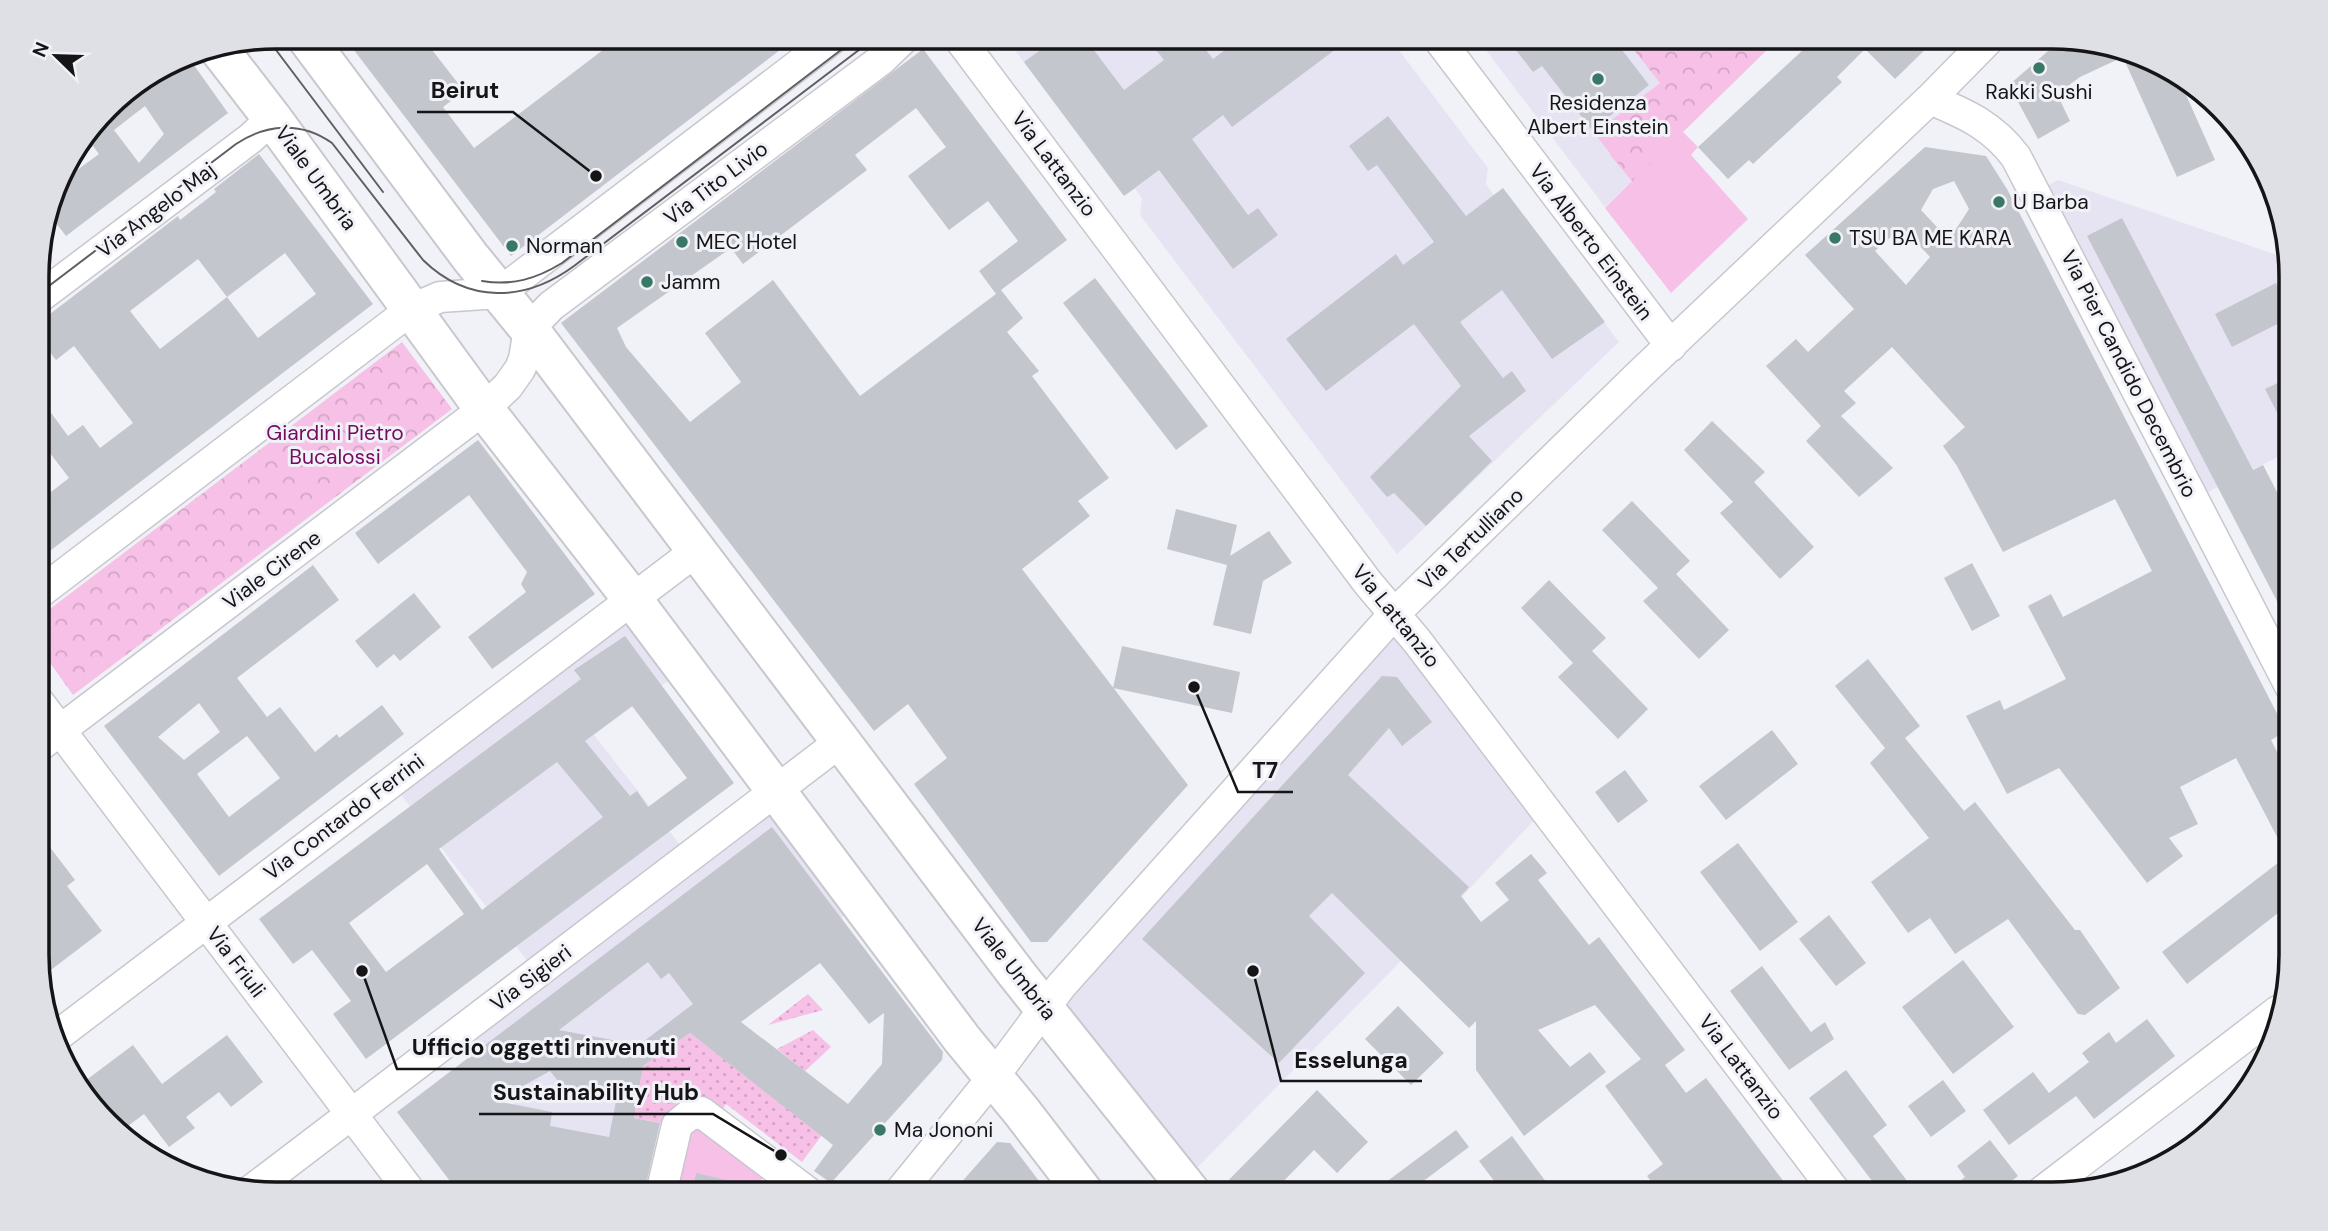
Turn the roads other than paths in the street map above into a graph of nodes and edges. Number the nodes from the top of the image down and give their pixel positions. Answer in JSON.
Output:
{"nodes":[{"id":1,"x":315,"y":49,"type":"edge"},
{"id":2,"x":819,"y":49,"type":"edge"},
{"id":3,"x":892,"y":49,"type":"edge"},
{"id":4,"x":967,"y":49,"type":"edge"},
{"id":5,"x":1446,"y":49,"type":"edge"},
{"id":6,"x":1958,"y":49,"type":"edge"},
{"id":7,"x":1979,"y":49,"type":"edge"},
{"id":8,"x":224,"y":56,"type":"edge"},
{"id":9,"x":1930,"y":99,"type":"junction"},
{"id":10,"x":272,"y":117,"type":"junction"},
{"id":11,"x":49,"y":290,"type":"edge"},
{"id":12,"x":499,"y":293,"type":"junction"},
{"id":13,"x":412,"y":309,"type":"junction"},
{"id":14,"x":529,"y":329,"type":"junction"},
{"id":15,"x":1671,"y":346,"type":"junction"},
{"id":16,"x":484,"y":409,"type":"junction"},
{"id":17,"x":696,"y":551,"type":"junction"},
{"id":18,"x":49,"y":586,"type":"edge"},
{"id":19,"x":632,"y":600,"type":"junction"},
{"id":20,"x":1394,"y":614,"type":"junction"},
{"id":21,"x":2279,"y":665,"type":"edge"},
{"id":22,"x":49,"y":739,"type":"edge"},
{"id":23,"x":840,"y":742,"type":"junction"},
{"id":24,"x":777,"y":791,"type":"junction"},
{"id":25,"x":206,"y":922,"type":"junction"},
{"id":26,"x":1044,"y":1009,"type":"junction"},
{"id":27,"x":2270,"y":1017,"type":"edge"},
{"id":28,"x":63,"y":1032,"type":"edge"},
{"id":29,"x":993,"y":1076,"type":"junction"},
{"id":30,"x":352,"y":1114,"type":"junction"},
{"id":31,"x":262,"y":1182,"type":"edge"},
{"id":32,"x":403,"y":1182,"type":"edge"},
{"id":33,"x":664,"y":1182,"type":"edge"},
{"id":34,"x":794,"y":1182,"type":"edge"},
{"id":35,"x":908,"y":1182,"type":"edge"},
{"id":36,"x":1076,"y":1182,"type":"edge"},
{"id":37,"x":1182,"y":1182,"type":"edge"},
{"id":38,"x":1828,"y":1182,"type":"edge"},
{"id":39,"x":2055,"y":1182,"type":"edge"}],
"edges":[{"from":1,"to":12,"type":"main road","name":"Viale Umbria"},
{"from":2,"to":12,"type":"street","name":"Via Tito Livio"},
{"from":3,"to":14,"type":"street","name":"Via Tito Livio"},
{"from":4,"to":20,"type":"street","name":"Via Lattanzio"},
{"from":5,"to":15,"type":"street","name":"Via Alberto Einstein"},
{"from":6,"to":9,"type":"street","name":"Via Tertulliano"},
{"from":7,"to":9,"type":"street","name":"Via Tertulliano"},
{"from":8,"to":10,"type":"main road","name":"Viale Umbria"},
{"from":9,"to":15,"type":"street","name":"Via Tertulliano"},
{"from":9,"to":21,"type":"street","name":"Via Pier Candido Decembrio"},
{"from":10,"to":11,"type":"street","name":"Via Angelo Maj"},
{"from":10,"to":13,"type":"main road","name":"Viale Umbria"},
{"from":12,"to":13,"type":"street"},
{"from":12,"to":14,"type":"main road","name":"Viale Umbria"},
{"from":13,"to":16,"type":"main road","name":"Viale Umbria"},
{"from":13,"to":18,"type":"street"},
{"from":14,"to":16,"type":"street"},
{"from":14,"to":17,"type":"main road","name":"Viale Umbria"},
{"from":15,"to":20,"type":"street","name":"Via Tertulliano"},
{"from":16,"to":19,"type":"main road","name":"Viale Umbria"},
{"from":16,"to":22,"type":"street","name":"Viale Cirene"},
{"from":17,"to":19,"type":"street"},
{"from":17,"to":23,"type":"main road","name":"Viale Umbria"},
{"from":19,"to":24,"type":"main road","name":"Viale Umbria"},
{"from":19,"to":25,"type":"street","name":"Via Contardo Ferrini"},
{"from":20,"to":26,"type":"street","name":"Via Tertulliano"},
{"from":20,"to":38,"type":"street","name":"Via Lattanzio"},
{"from":22,"to":25,"type":"street","name":"Via Friuli"},
{"from":23,"to":24,"type":"street"},
{"from":23,"to":26,"type":"main road","name":"Viale Umbria"},
{"from":24,"to":29,"type":"main road","name":"Viale Umbria"},
{"from":24,"to":30,"type":"street","name":"Via Sigieri"},
{"from":25,"to":28,"type":"street","name":"Via Contardo Ferrini"},
{"from":25,"to":30,"type":"street","name":"Via Friuli"},
{"from":26,"to":29,"type":"street","name":"Via Tertulliano"},
{"from":26,"to":37,"type":"main road","name":"Viale Umbria"},
{"from":27,"to":39,"type":"street"},
{"from":29,"to":35,"type":"street","name":"Via Tertulliano"},
{"from":29,"to":36,"type":"main road","name":"Viale Umbria"},
{"from":30,"to":31,"type":"street","name":"Via Sigieri"},
{"from":30,"to":32,"type":"street","name":"Via Friuli"},
{"from":33,"to":34,"type":"street"}]}
